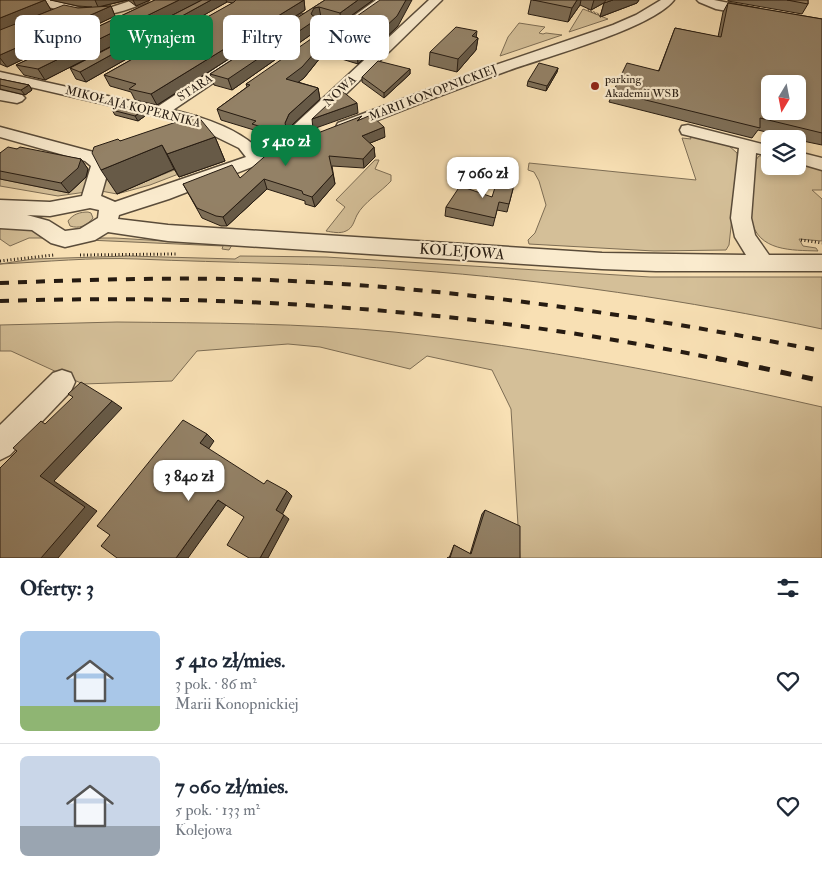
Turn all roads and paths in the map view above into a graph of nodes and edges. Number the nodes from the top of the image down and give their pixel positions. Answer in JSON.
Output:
{"nodes":[{"id":1,"x":38,"y":0,"type":"edge"},
{"id":2,"x":143,"y":0,"type":"edge"},
{"id":3,"x":384,"y":0,"type":"edge"},
{"id":4,"x":436,"y":0,"type":"edge"},
{"id":5,"x":596,"y":0,"type":"edge"},
{"id":6,"x":668,"y":0,"type":"edge"},
{"id":7,"x":703,"y":0,"type":"edge"},
{"id":8,"x":158,"y":4,"type":"edge"},
{"id":9,"x":319,"y":7,"type":"edge"},
{"id":10,"x":68,"y":9,"type":"junction"},
{"id":11,"x":106,"y":13,"type":"junction"},
{"id":12,"x":763,"y":14,"type":"edge"},
{"id":13,"x":55,"y":15,"type":"edge"},
{"id":14,"x":134,"y":15,"type":"edge"},
{"id":15,"x":362,"y":15,"type":"edge"},
{"id":16,"x":605,"y":17,"type":"edge"},
{"id":17,"x":302,"y":18,"type":"joint"},
{"id":18,"x":100,"y":20,"type":"edge"},
{"id":19,"x":310,"y":20,"type":"edge"},
{"id":20,"x":238,"y":60,"type":"edge"},
{"id":21,"x":26,"y":66,"type":"edge"},
{"id":22,"x":3,"y":71,"type":"edge"},
{"id":23,"x":63,"y":77,"type":"dead end"},
{"id":24,"x":46,"y":86,"type":"junction"},
{"id":25,"x":94,"y":86,"type":"dead end"},
{"id":26,"x":81,"y":94,"type":"junction"},
{"id":27,"x":0,"y":95,"type":"edge"},
{"id":28,"x":17,"y":98,"type":"dead end"},
{"id":29,"x":217,"y":110,"type":"edge"},
{"id":30,"x":160,"y":112,"type":"junction"},
{"id":31,"x":200,"y":122,"type":"junction"},
{"id":32,"x":688,"y":130,"type":"dead end"},
{"id":33,"x":0,"y":132,"type":"edge"},
{"id":34,"x":315,"y":138,"type":"junction"},
{"id":35,"x":748,"y":145,"type":"junction"},
{"id":36,"x":761,"y":149,"type":"edge"},
{"id":37,"x":257,"y":159,"type":"junction"},
{"id":38,"x":806,"y":160,"type":"edge"},
{"id":39,"x":822,"y":164,"type":"edge"},
{"id":40,"x":150,"y":198,"type":"junction"},
{"id":41,"x":90,"y":201,"type":"junction"},
{"id":42,"x":0,"y":207,"type":"edge"},
{"id":43,"x":106,"y":217,"type":"junction"},
{"id":44,"x":0,"y":221,"type":"edge"},
{"id":45,"x":145,"y":230,"type":"junction"},
{"id":46,"x":801,"y":240,"type":"dead end"},
{"id":47,"x":822,"y":242,"type":"edge"},
{"id":48,"x":184,"y":254,"type":"dead end"},
{"id":49,"x":59,"y":255,"type":"dead end"},
{"id":50,"x":76,"y":255,"type":"dead end"},
{"id":51,"x":0,"y":261,"type":"edge"},
{"id":52,"x":762,"y":262,"type":"junction"},
{"id":53,"x":822,"y":263,"type":"edge"},
{"id":54,"x":62,"y":382,"type":"dead end"},
{"id":55,"x":0,"y":445,"type":"edge"}],
"edges":[{"from":1,"to":10,"type":"street"},
{"from":2,"to":11,"type":"street"},
{"from":3,"to":15,"type":"street"},
{"from":4,"to":34,"type":"street","name":"NOWA"},
{"from":5,"to":16,"type":"path"},
{"from":6,"to":34,"type":"street","name":"MARII KONOPNICKIEJ"},
{"from":7,"to":12,"type":"street"},
{"from":8,"to":14,"type":"street"},
{"from":9,"to":17,"type":"street"},
{"from":10,"to":11,"type":"street"},
{"from":10,"to":13,"type":"street"},
{"from":11,"to":18,"type":"street"},
{"from":17,"to":19,"type":"street"},
{"from":20,"to":30,"type":"street","name":"STARA"},
{"from":21,"to":22,"type":"street"},
{"from":22,"to":24,"type":"street","name":"MIKOŁAJA KOPERNIKA"},
{"from":23,"to":24,"type":"street"},
{"from":24,"to":26,"type":"street","name":"MIKOŁAJA KOPERNIKA"},
{"from":25,"to":26,"type":"street"},
{"from":26,"to":30,"type":"street","name":"MIKOŁAJA KOPERNIKA"},
{"from":27,"to":28,"type":"street"},
{"from":29,"to":31,"type":"street"},
{"from":30,"to":31,"type":"street","name":"MIKOŁAJA KOPERNIKA"},
{"from":31,"to":37,"type":"street","name":"MIKOŁAJA KOPERNIKA"},
{"from":32,"to":35,"type":"street"},
{"from":33,"to":41,"type":"street"},
{"from":34,"to":37,"type":"street","name":"MARII KONOPNICKIEJ"},
{"from":35,"to":36,"type":"street"},
{"from":35,"to":52,"type":"street"},
{"from":37,"to":40,"type":"street","name":"MARII KONOPNICKIEJ"},
{"from":38,"to":39,"type":"street"},
{"from":40,"to":43,"type":"street","name":"MARII KONOPNICKIEJ"},
{"from":40,"to":45,"type":"street"},
{"from":41,"to":42,"type":"street"},
{"from":41,"to":43,"type":"street","name":"KOLEJOWA"},
{"from":43,"to":44,"type":"street","name":"MARII KONOPNICKIEJ"},
{"from":43,"to":45,"type":"street","name":"KOLEJOWA"},
{"from":45,"to":52,"type":"street","name":"KOLEJOWA"},
{"from":46,"to":47,"type":"path"},
{"from":48,"to":50,"type":"path"},
{"from":49,"to":51,"type":"path"},
{"from":52,"to":53,"type":"street","name":"KOLEJOWA"},
{"from":54,"to":55,"type":"street"}]}
